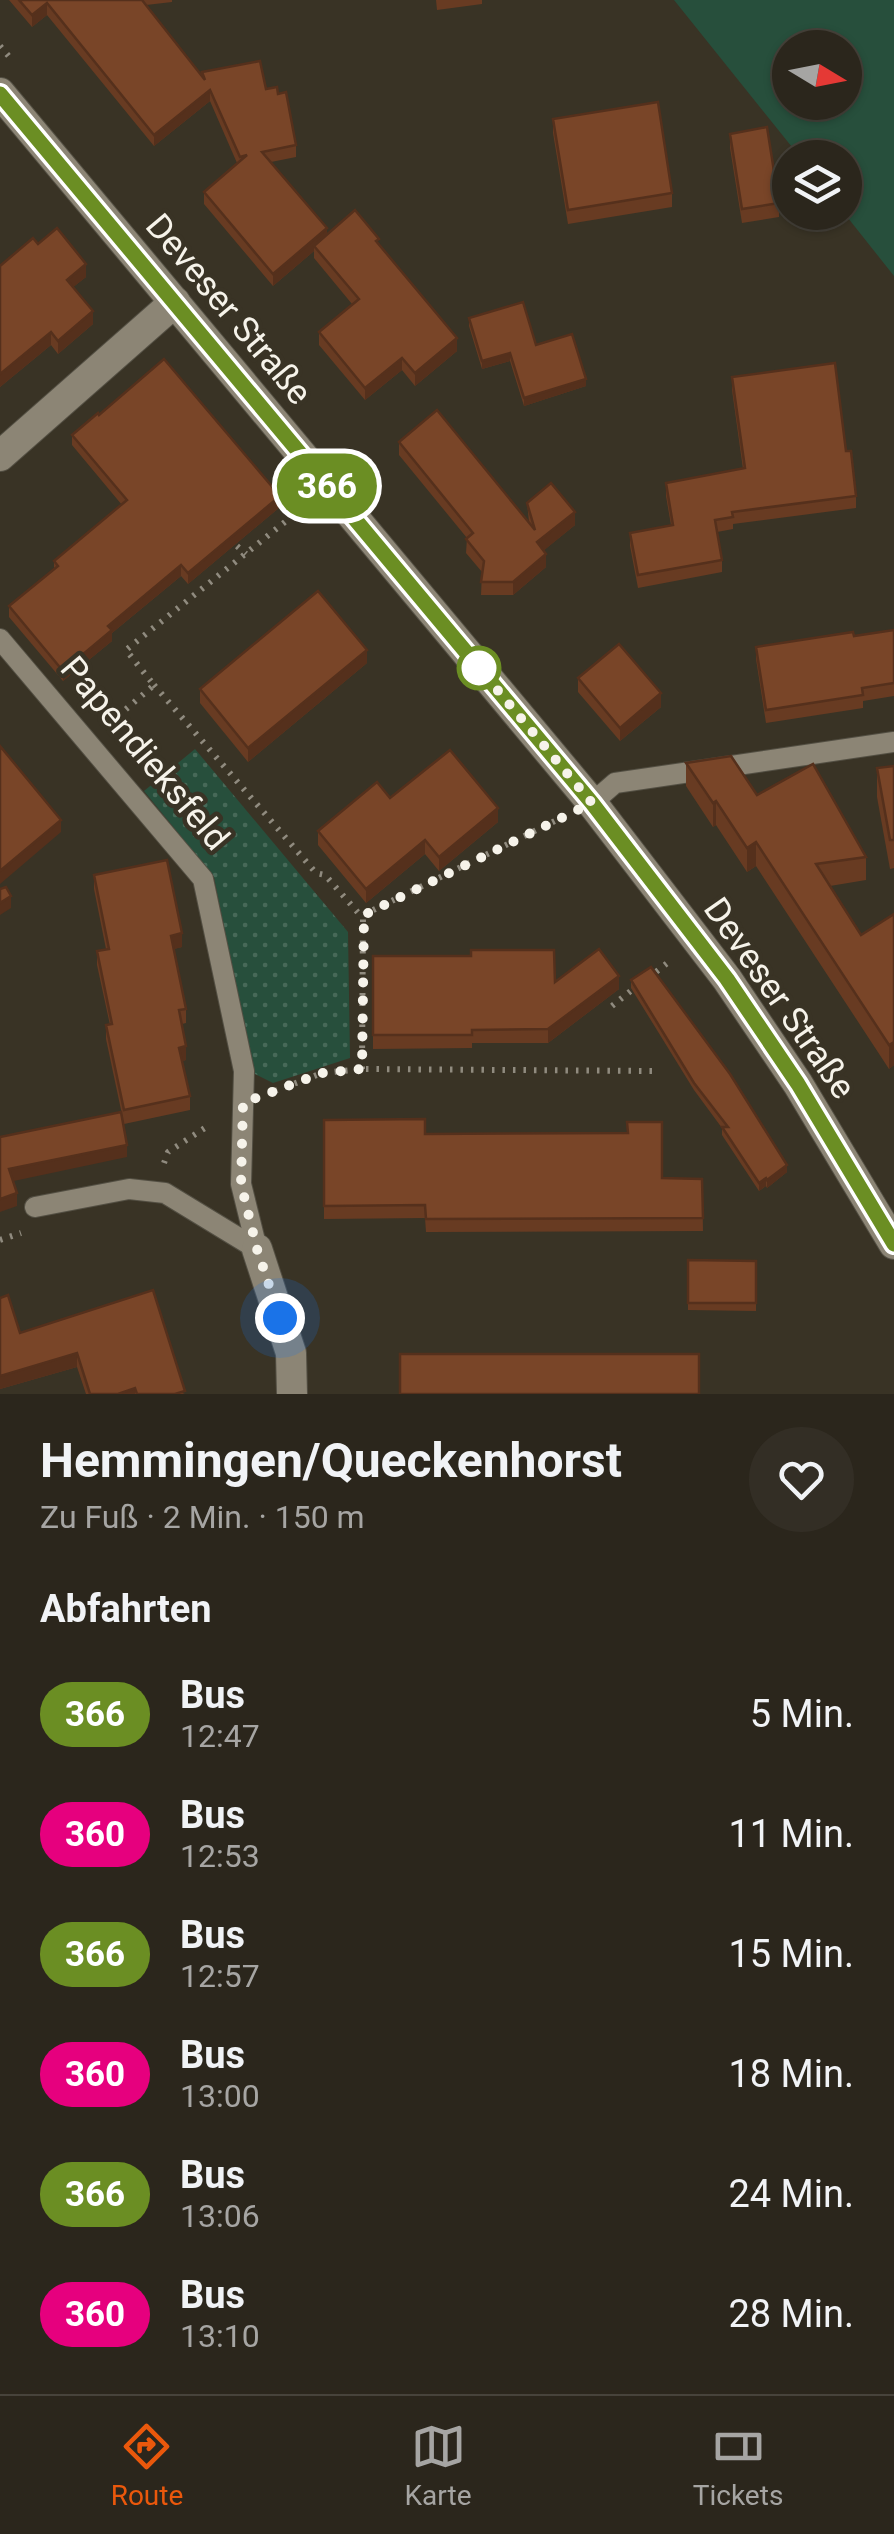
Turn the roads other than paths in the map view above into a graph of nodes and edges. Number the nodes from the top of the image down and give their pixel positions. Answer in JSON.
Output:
{"nodes":[{"id":1,"x":0,"y":94,"type":"edge"},
{"id":2,"x":175,"y":302,"type":"junction"},
{"id":3,"x":0,"y":456,"type":"edge"},
{"id":4,"x":0,"y":639,"type":"edge"},
{"id":5,"x":894,"y":742,"type":"edge"},
{"id":6,"x":592,"y":803,"type":"junction"},
{"id":7,"x":34,"y":1208,"type":"dead end"},
{"id":8,"x":894,"y":1244,"type":"edge"},
{"id":9,"x":257,"y":1249,"type":"junction"},
{"id":10,"x":292,"y":1394,"type":"edge"}],
"edges":[{"from":1,"to":2,"type":"street","name":"Deveser Straße"},
{"from":2,"to":3,"type":"street"},
{"from":2,"to":6,"type":"street","name":"Deveser Straße"},
{"from":4,"to":9,"type":"lane","name":"Papendieksfeld"},
{"from":5,"to":6,"type":"lane"},
{"from":6,"to":8,"type":"street","name":"Deveser Straße"},
{"from":7,"to":9,"type":"lane"},
{"from":9,"to":10,"type":"street","name":"Papendieksfeld"}]}
